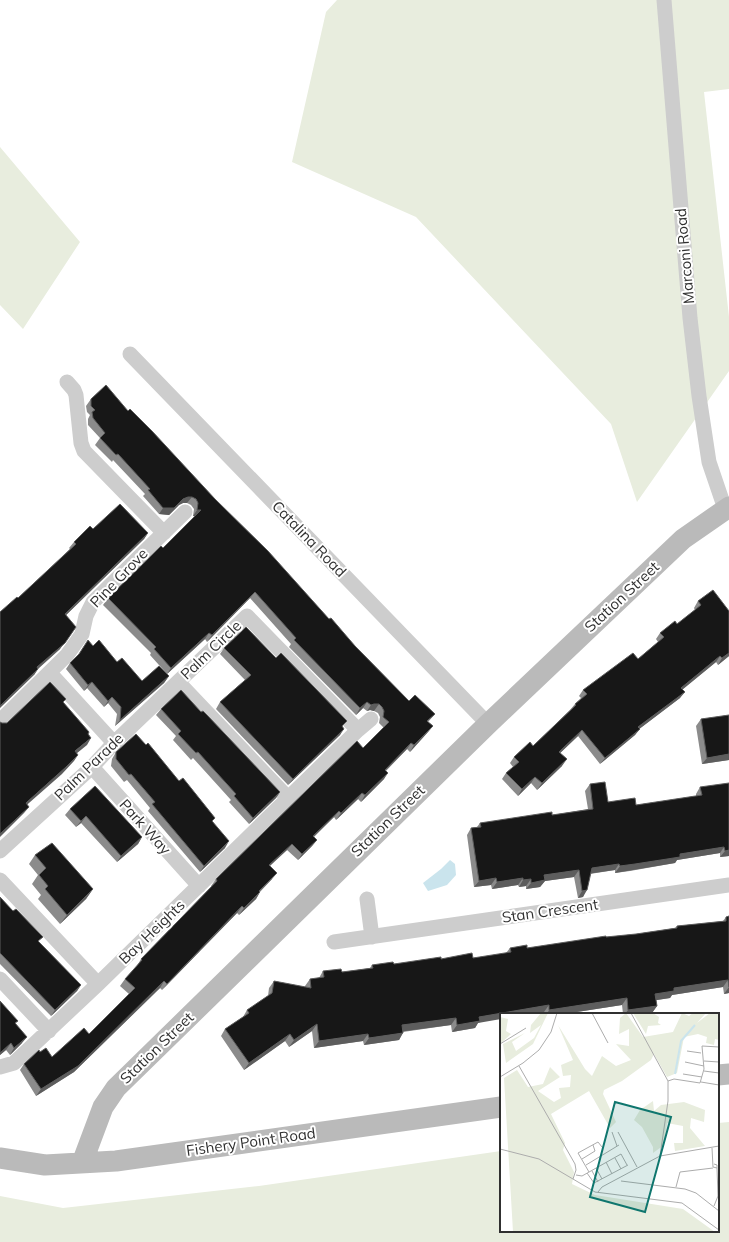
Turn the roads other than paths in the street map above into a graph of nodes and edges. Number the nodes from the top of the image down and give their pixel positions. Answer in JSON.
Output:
{"nodes":[{"id":1,"x":664,"y":0,"type":"edge"},
{"id":2,"x":130,"y":354,"type":"dead end"},
{"id":3,"x":67,"y":382,"type":"dead end"},
{"id":4,"x":727,"y":508,"type":"edge"},
{"id":5,"x":185,"y":512,"type":"dead end"},
{"id":6,"x":164,"y":533,"type":"junction"},
{"id":7,"x":50,"y":673,"type":"junction"},
{"id":8,"x":178,"y":682,"type":"junction"},
{"id":9,"x":371,"y":719,"type":"dead end"},
{"id":10,"x":0,"y":721,"type":"edge"},
{"id":11,"x":488,"y":724,"type":"junction"},
{"id":12,"x":358,"y":730,"type":"junction"},
{"id":13,"x":114,"y":743,"type":"junction"},
{"id":14,"x":92,"y":767,"type":"junction"},
{"id":15,"x":288,"y":798,"type":"junction"},
{"id":16,"x":0,"y":851,"type":"edge"},
{"id":17,"x":0,"y":880,"type":"edge"},
{"id":18,"x":729,"y":885,"type":"edge"},
{"id":19,"x":199,"y":886,"type":"junction"},
{"id":20,"x":367,"y":900,"type":"dead end"},
{"id":21,"x":372,"y":937,"type":"junction"},
{"id":22,"x":334,"y":942,"type":"dead end"},
{"id":23,"x":0,"y":979,"type":"edge"},
{"id":24,"x":98,"y":984,"type":"junction"},
{"id":25,"x":49,"y":1031,"type":"junction"},
{"id":26,"x":7,"y":1065,"type":"edge"},
{"id":27,"x":729,"y":1074,"type":"edge"},
{"id":28,"x":719,"y":1075,"type":"edge"},
{"id":29,"x":500,"y":1107,"type":"edge"},
{"id":30,"x":0,"y":1158,"type":"edge"},
{"id":31,"x":82,"y":1163,"type":"junction"}],
"edges":[{"from":1,"to":4,"type":"street","name":"Marconi Road"},
{"from":2,"to":11,"type":"street","name":"Catalina Road"},
{"from":3,"to":6,"type":"street"},
{"from":4,"to":11,"type":"street","name":"Station Street"},
{"from":5,"to":6,"type":"street","name":"Pine Grove"},
{"from":6,"to":7,"type":"street","name":"Pine Grove"},
{"from":7,"to":10,"type":"street","name":"Pine Grove"},
{"from":7,"to":13,"type":"street"},
{"from":8,"to":12,"type":"street","name":"Palm Circle"},
{"from":8,"to":13,"type":"street","name":"Palm Parade"},
{"from":8,"to":15,"type":"street","name":"Palm Circle"},
{"from":9,"to":12,"type":"street"},
{"from":11,"to":31,"type":"street","name":"Station Street"},
{"from":12,"to":15,"type":"street"},
{"from":13,"to":14,"type":"street","name":"Palm Parade"},
{"from":14,"to":16,"type":"street","name":"Palm Parade"},
{"from":14,"to":19,"type":"street","name":"Park Way"},
{"from":15,"to":19,"type":"street","name":"Bay Heights"},
{"from":17,"to":24,"type":"street"},
{"from":18,"to":21,"type":"street","name":"Stan Crescent"},
{"from":19,"to":24,"type":"street","name":"Bay Heights"},
{"from":20,"to":21,"type":"street"},
{"from":21,"to":22,"type":"street","name":"Stan Crescent"},
{"from":23,"to":25,"type":"street"},
{"from":24,"to":25,"type":"street","name":"Bay Heights"},
{"from":25,"to":26,"type":"street","name":"Bay Heights"},
{"from":27,"to":28,"type":"street"},
{"from":29,"to":31,"type":"street","name":"Fishery Point Road"},
{"from":30,"to":31,"type":"street","name":"Fishery Point Road"}]}
